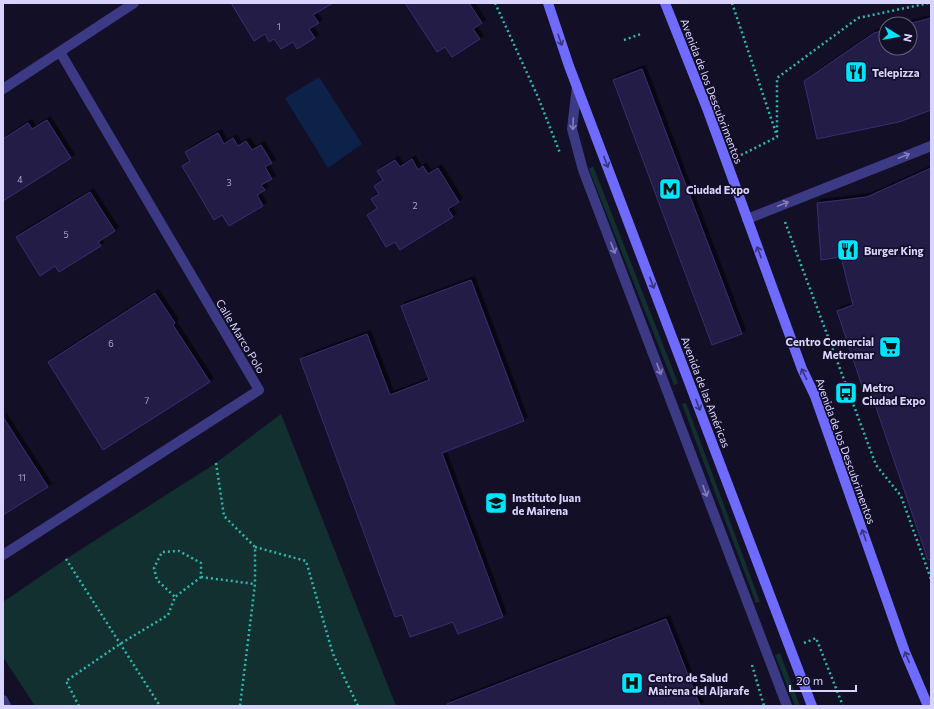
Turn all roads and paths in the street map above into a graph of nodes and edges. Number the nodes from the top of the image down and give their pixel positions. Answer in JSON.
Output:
{"nodes":[{"id":1,"x":134,"y":3,"type":"edge"},
{"id":2,"x":548,"y":3,"type":"edge"},
{"id":3,"x":666,"y":3,"type":"edge"},
{"id":4,"x":732,"y":3,"type":"edge"},
{"id":5,"x":929,"y":3,"type":"edge"},
{"id":6,"x":641,"y":34,"type":"dead end"},
{"id":7,"x":624,"y":40,"type":"dead end"},
{"id":8,"x":60,"y":52,"type":"junction"},
{"id":9,"x":578,"y":86,"type":"junction"},
{"id":10,"x":3,"y":88,"type":"edge"},
{"id":11,"x":777,"y":137,"type":"junction"},
{"id":12,"x":931,"y":146,"type":"edge"},
{"id":13,"x":737,"y":157,"type":"dead end"},
{"id":14,"x":779,"y":205,"type":"junction"},
{"id":15,"x":747,"y":219,"type":"junction"},
{"id":16,"x":216,"y":463,"type":"dead end"},
{"id":17,"x":255,"y":547,"type":"junction"},
{"id":18,"x":3,"y":555,"type":"edge"},
{"id":19,"x":66,"y":559,"type":"dead end"},
{"id":20,"x":201,"y":577,"type":"junction"},
{"id":21,"x":931,"y":579,"type":"edge"},
{"id":22,"x":254,"y":584,"type":"junction"},
{"id":23,"x":175,"y":597,"type":"junction"},
{"id":24,"x":120,"y":644,"type":"junction"},
{"id":25,"x":752,"y":665,"type":"dead end"},
{"id":26,"x":3,"y":700,"type":"edge"},
{"id":27,"x":6,"y":706,"type":"edge"},
{"id":28,"x":79,"y":706,"type":"edge"},
{"id":29,"x":160,"y":706,"type":"edge"},
{"id":30,"x":240,"y":706,"type":"edge"},
{"id":31,"x":358,"y":706,"type":"edge"},
{"id":32,"x":764,"y":706,"type":"edge"},
{"id":33,"x":787,"y":706,"type":"edge"},
{"id":34,"x":812,"y":706,"type":"edge"},
{"id":35,"x":928,"y":706,"type":"edge"}],
"edges":[{"from":1,"to":8,"type":"street"},
{"from":2,"to":9,"type":"street","name":"Avenida de las Américas","one_way":true},
{"from":3,"to":15,"type":"street","name":"Avenida de los Descubrimentos"},
{"from":4,"to":11,"type":"path"},
{"from":5,"to":11,"type":"path"},
{"from":6,"to":7,"type":"path"},
{"from":8,"to":10,"type":"street"},
{"from":8,"to":18,"type":"street","name":"Calle Marco Polo"},
{"from":9,"to":33,"type":"street","one_way":true},
{"from":9,"to":34,"type":"street","name":"Avenida de las Américas","one_way":true},
{"from":11,"to":13,"type":"path"},
{"from":14,"to":12,"type":"street","one_way":true},
{"from":14,"to":15,"type":"street"},
{"from":14,"to":21,"type":"path"},
{"from":35,"to":15,"type":"street","name":"Avenida de los Descubrimentos","one_way":true},
{"from":16,"to":17,"type":"path"},
{"from":17,"to":22,"type":"path"},
{"from":17,"to":31,"type":"path"},
{"from":19,"to":24,"type":"path"},
{"from":20,"to":22,"type":"path"},
{"from":20,"to":23,"type":"path"},
{"from":20,"to":23,"type":"path"},
{"from":22,"to":30,"type":"path"},
{"from":23,"to":24,"type":"path"},
{"from":24,"to":28,"type":"path"},
{"from":24,"to":29,"type":"path"},
{"from":25,"to":32,"type":"path"},
{"from":26,"to":27,"type":"street"}]}
